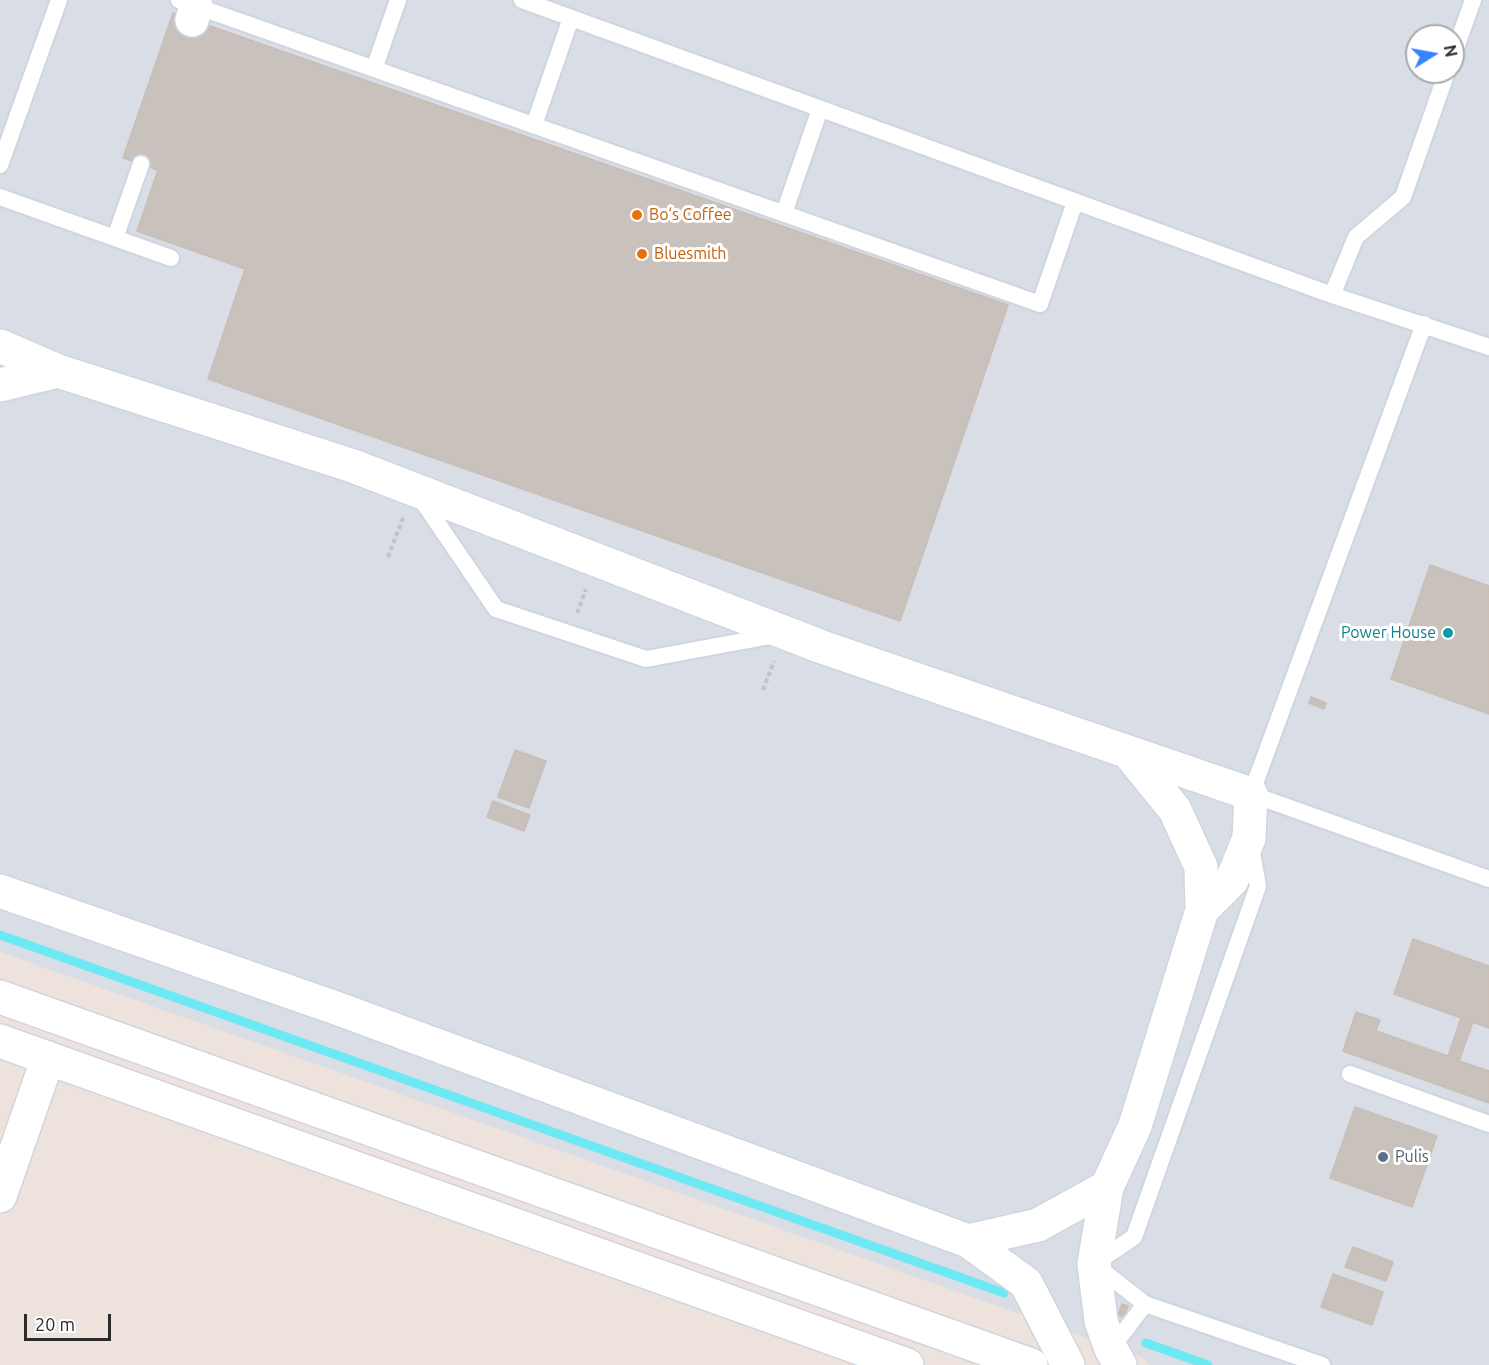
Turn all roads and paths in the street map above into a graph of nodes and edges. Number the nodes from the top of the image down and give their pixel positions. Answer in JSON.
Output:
{"nodes":[{"id":1,"x":59,"y":0,"type":"edge"},
{"id":2,"x":398,"y":0,"type":"edge"},
{"id":3,"x":522,"y":0,"type":"edge"},
{"id":4,"x":1473,"y":0,"type":"edge"},
{"id":5,"x":198,"y":7,"type":"edge"},
{"id":6,"x":571,"y":18,"type":"junction"},
{"id":7,"x":1464,"y":24,"type":"edge"},
{"id":8,"x":374,"y":69,"type":"junction"},
{"id":9,"x":1443,"y":84,"type":"edge"},
{"id":10,"x":820,"y":109,"type":"junction"},
{"id":11,"x":534,"y":125,"type":"junction"},
{"id":12,"x":141,"y":164,"type":"dead end"},
{"id":13,"x":0,"y":165,"type":"edge"},
{"id":14,"x":0,"y":197,"type":"edge"},
{"id":15,"x":1075,"y":202,"type":"junction"},
{"id":16,"x":784,"y":213,"type":"junction"},
{"id":17,"x":115,"y":238,"type":"junction"},
{"id":18,"x":171,"y":258,"type":"dead end"},
{"id":19,"x":1332,"y":295,"type":"junction"},
{"id":20,"x":1424,"y":324,"type":"junction"},
{"id":21,"x":0,"y":346,"type":"edge"},
{"id":22,"x":1489,"y":347,"type":"edge"},
{"id":23,"x":58,"y":372,"type":"junction"},
{"id":24,"x":0,"y":385,"type":"edge"},
{"id":25,"x":414,"y":489,"type":"junction"},
{"id":26,"x":388,"y":556,"type":"dead end"},
{"id":27,"x":598,"y":560,"type":"junction"},
{"id":28,"x":568,"y":633,"type":"junction"},
{"id":29,"x":785,"y":633,"type":"junction"},
{"id":30,"x":1128,"y":752,"type":"junction"},
{"id":31,"x":1251,"y":795,"type":"junction"},
{"id":32,"x":1249,"y":838,"type":"junction"},
{"id":33,"x":1489,"y":879,"type":"edge"},
{"id":34,"x":0,"y":891,"type":"edge"},
{"id":35,"x":1202,"y":910,"type":"junction"},
{"id":36,"x":0,"y":998,"type":"edge"},
{"id":37,"x":0,"y":1041,"type":"edge"},
{"id":38,"x":48,"y":1058,"type":"junction"},
{"id":39,"x":1350,"y":1074,"type":"dead end"},
{"id":40,"x":1489,"y":1124,"type":"edge"},
{"id":41,"x":1107,"y":1187,"type":"junction"},
{"id":42,"x":0,"y":1196,"type":"edge"},
{"id":43,"x":968,"y":1240,"type":"junction"},
{"id":44,"x":1094,"y":1264,"type":"junction"},
{"id":45,"x":1145,"y":1304,"type":"junction"},
{"id":46,"x":1116,"y":1357,"type":"edge"},
{"id":47,"x":907,"y":1365,"type":"edge"},
{"id":48,"x":1031,"y":1365,"type":"edge"},
{"id":49,"x":1068,"y":1365,"type":"edge"},
{"id":50,"x":1322,"y":1365,"type":"edge"}],
"edges":[{"from":1,"to":13,"type":"lane"},
{"from":2,"to":8,"type":"lane"},
{"from":3,"to":6,"type":"lane"},
{"from":4,"to":7,"type":"lane"},
{"from":5,"to":8,"type":"lane"},
{"from":6,"to":10,"type":"lane"},
{"from":6,"to":11,"type":"lane"},
{"from":8,"to":11,"type":"lane"},
{"from":9,"to":19,"type":"lane"},
{"from":10,"to":15,"type":"lane"},
{"from":10,"to":16,"type":"lane"},
{"from":11,"to":16,"type":"lane"},
{"from":12,"to":17,"type":"lane"},
{"from":14,"to":17,"type":"lane"},
{"from":15,"to":16,"type":"lane"},
{"from":15,"to":19,"type":"lane"},
{"from":17,"to":18,"type":"lane"},
{"from":19,"to":20,"type":"lane"},
{"from":20,"to":22,"type":"lane"},
{"from":20,"to":31,"type":"lane"},
{"from":21,"to":23,"type":"street"},
{"from":23,"to":24,"type":"street"},
{"from":23,"to":25,"type":"street"},
{"from":25,"to":26,"type":"path"},
{"from":25,"to":27,"type":"street"},
{"from":25,"to":28,"type":"lane"},
{"from":27,"to":28,"type":"path"},
{"from":27,"to":29,"type":"street"},
{"from":28,"to":29,"type":"lane"},
{"from":29,"to":30,"type":"street"},
{"from":30,"to":31,"type":"street"},
{"from":30,"to":35,"type":"street"},
{"from":31,"to":32,"type":"street"},
{"from":31,"to":33,"type":"lane"},
{"from":32,"to":35,"type":"street"},
{"from":32,"to":44,"type":"lane"},
{"from":34,"to":43,"type":"street"},
{"from":35,"to":41,"type":"street"},
{"from":36,"to":48,"type":"street"},
{"from":37,"to":38,"type":"street"},
{"from":38,"to":42,"type":"street"},
{"from":38,"to":47,"type":"street"},
{"from":39,"to":40,"type":"lane"},
{"from":41,"to":43,"type":"street"},
{"from":41,"to":44,"type":"street"},
{"from":43,"to":49,"type":"street"},
{"from":44,"to":45,"type":"lane"},
{"from":44,"to":46,"type":"street"},
{"from":45,"to":46,"type":"lane"},
{"from":45,"to":50,"type":"lane"}]}
